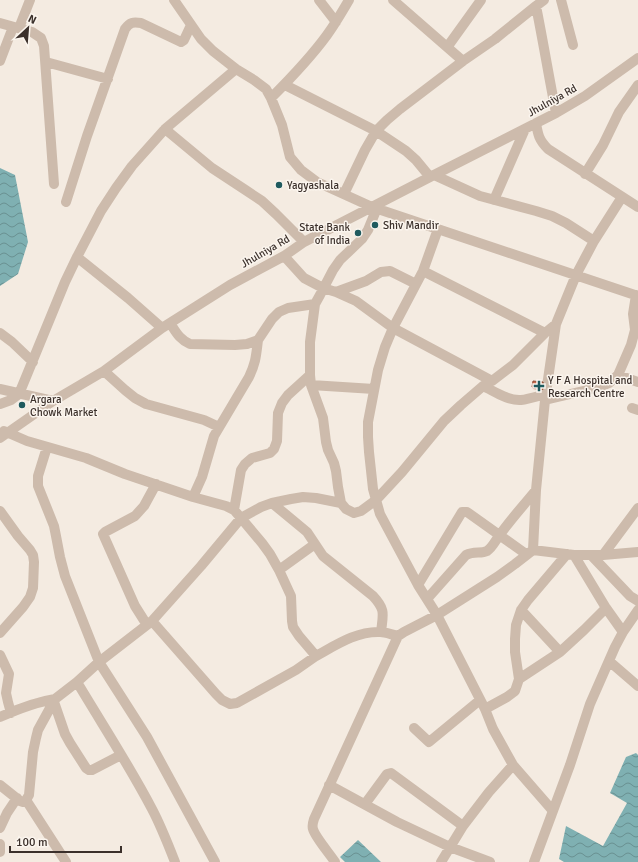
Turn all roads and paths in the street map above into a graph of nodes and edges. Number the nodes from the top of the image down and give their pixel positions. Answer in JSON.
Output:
{"nodes":[{"id":1,"x":30,"y":0,"type":"edge"},
{"id":2,"x":319,"y":0,"type":"edge"},
{"id":3,"x":349,"y":0,"type":"edge"},
{"id":4,"x":393,"y":0,"type":"edge"},
{"id":5,"x":481,"y":0,"type":"edge"},
{"id":6,"x":544,"y":0,"type":"edge"},
{"id":7,"x":561,"y":0,"type":"edge"},
{"id":8,"x":176,"y":1,"type":"edge"},
{"id":9,"x":536,"y":6,"type":"junction"},
{"id":10,"x":336,"y":22,"type":"junction"},
{"id":11,"x":0,"y":23,"type":"edge"},
{"id":12,"x":191,"y":25,"type":"junction"},
{"id":13,"x":16,"y":27,"type":"junction"},
{"id":14,"x":573,"y":45,"type":"dead end"},
{"id":15,"x":448,"y":46,"type":"junction"},
{"id":16,"x":1,"y":56,"type":"edge"},
{"id":17,"x":638,"y":58,"type":"edge"},
{"id":18,"x":463,"y":60,"type":"junction"},
{"id":19,"x":46,"y":62,"type":"junction"},
{"id":20,"x":236,"y":69,"type":"junction"},
{"id":21,"x":108,"y":79,"type":"junction"},
{"id":22,"x":638,"y":84,"type":"edge"},
{"id":23,"x":285,"y":85,"type":"junction"},
{"id":24,"x":271,"y":98,"type":"junction"},
{"id":25,"x":556,"y":113,"type":"junction"},
{"id":26,"x":536,"y":123,"type":"junction"},
{"id":27,"x":165,"y":129,"type":"junction"},
{"id":28,"x":525,"y":129,"type":"junction"},
{"id":29,"x":376,"y":131,"type":"junction"},
{"id":30,"x":585,"y":174,"type":"junction"},
{"id":31,"x":432,"y":176,"type":"junction"},
{"id":32,"x":54,"y":184,"type":"dead end"},
{"id":33,"x":344,"y":194,"type":"junction"},
{"id":34,"x":494,"y":200,"type":"junction"},
{"id":35,"x":632,"y":201,"type":"edge"},
{"id":36,"x":66,"y":202,"type":"dead end"},
{"id":37,"x":375,"y":208,"type":"junction"},
{"id":38,"x":438,"y":229,"type":"junction"},
{"id":39,"x":594,"y":241,"type":"junction"},
{"id":40,"x":304,"y":242,"type":"junction"},
{"id":41,"x":284,"y":256,"type":"junction"},
{"id":42,"x":77,"y":257,"type":"junction"},
{"id":43,"x":423,"y":271,"type":"junction"},
{"id":44,"x":576,"y":275,"type":"junction"},
{"id":45,"x":416,"y":284,"type":"junction"},
{"id":46,"x":323,"y":288,"type":"junction"},
{"id":47,"x":336,"y":292,"type":"junction"},
{"id":48,"x":637,"y":295,"type":"edge"},
{"id":49,"x":315,"y":304,"type":"junction"},
{"id":50,"x":556,"y":324,"type":"junction"},
{"id":51,"x":166,"y":326,"type":"junction"},
{"id":52,"x":393,"y":328,"type":"junction"},
{"id":53,"x":0,"y":333,"type":"edge"},
{"id":54,"x":545,"y":333,"type":"junction"},
{"id":55,"x":258,"y":340,"type":"junction"},
{"id":56,"x":33,"y":362,"type":"junction"},
{"id":57,"x":104,"y":371,"type":"junction"},
{"id":58,"x":618,"y":375,"type":"junction"},
{"id":59,"x":310,"y":380,"type":"junction"},
{"id":60,"x":638,"y":382,"type":"edge"},
{"id":61,"x":488,"y":384,"type":"junction"},
{"id":62,"x":0,"y":389,"type":"edge"},
{"id":63,"x":374,"y":389,"type":"junction"},
{"id":64,"x":19,"y":394,"type":"junction"},
{"id":65,"x":545,"y":397,"type":"junction"},
{"id":66,"x":53,"y":401,"type":"junction"},
{"id":67,"x":0,"y":404,"type":"edge"},
{"id":68,"x":219,"y":427,"type":"junction"},
{"id":69,"x":3,"y":434,"type":"edge"},
{"id":70,"x":47,"y":447,"type":"junction"},
{"id":71,"x":156,"y":484,"type":"junction"},
{"id":72,"x":536,"y":490,"type":"junction"},
{"id":73,"x":193,"y":497,"type":"junction"},
{"id":74,"x":376,"y":500,"type":"junction"},
{"id":75,"x":272,"y":503,"type":"junction"},
{"id":76,"x":341,"y":503,"type":"junction"},
{"id":77,"x":638,"y":508,"type":"edge"},
{"id":78,"x":0,"y":511,"type":"edge"},
{"id":79,"x":238,"y":514,"type":"junction"},
{"id":80,"x":499,"y":536,"type":"junction"},
{"id":81,"x":315,"y":544,"type":"junction"},
{"id":82,"x":530,"y":552,"type":"junction"},
{"id":83,"x":638,"y":552,"type":"edge"},
{"id":84,"x":570,"y":554,"type":"junction"},
{"id":85,"x":591,"y":555,"type":"junction"},
{"id":86,"x":603,"y":555,"type":"junction"},
{"id":87,"x":279,"y":570,"type":"junction"},
{"id":88,"x":418,"y":585,"type":"junction"},
{"id":89,"x":427,"y":598,"type":"junction"},
{"id":90,"x":638,"y":601,"type":"edge"},
{"id":91,"x":606,"y":608,"type":"junction"},
{"id":92,"x":521,"y":610,"type":"junction"},
{"id":93,"x":638,"y":610,"type":"edge"},
{"id":94,"x":437,"y":615,"type":"junction"},
{"id":95,"x":149,"y":623,"type":"junction"},
{"id":96,"x":634,"y":624,"type":"edge"},
{"id":97,"x":381,"y":632,"type":"junction"},
{"id":98,"x":623,"y":632,"type":"junction"},
{"id":99,"x":0,"y":633,"type":"edge"},
{"id":100,"x":398,"y":636,"type":"junction"},
{"id":101,"x":560,"y":652,"type":"junction"},
{"id":102,"x":0,"y":655,"type":"edge"},
{"id":103,"x":316,"y":656,"type":"junction"},
{"id":104,"x":609,"y":661,"type":"junction"},
{"id":105,"x":99,"y":662,"type":"junction"},
{"id":106,"x":519,"y":679,"type":"junction"},
{"id":107,"x":77,"y":682,"type":"junction"},
{"id":108,"x":638,"y":686,"type":"edge"},
{"id":109,"x":55,"y":701,"type":"junction"},
{"id":110,"x":483,"y":704,"type":"junction"},
{"id":111,"x":11,"y":713,"type":"junction"},
{"id":112,"x":0,"y":717,"type":"edge"},
{"id":113,"x":414,"y":728,"type":"dead end"},
{"id":114,"x":121,"y":754,"type":"junction"},
{"id":115,"x":513,"y":765,"type":"junction"},
{"id":116,"x":0,"y":785,"type":"edge"},
{"id":117,"x":329,"y":785,"type":"junction"},
{"id":118,"x":22,"y":799,"type":"junction"},
{"id":119,"x":365,"y":804,"type":"junction"},
{"id":120,"x":553,"y":811,"type":"junction"},
{"id":121,"x":462,"y":826,"type":"junction"},
{"id":122,"x":0,"y":828,"type":"edge"},
{"id":123,"x":0,"y":844,"type":"edge"},
{"id":124,"x":450,"y":847,"type":"junction"},
{"id":125,"x":0,"y":852,"type":"edge"},
{"id":126,"x":66,"y":862,"type":"edge"},
{"id":127,"x":175,"y":862,"type":"edge"},
{"id":128,"x":216,"y":862,"type":"edge"},
{"id":129,"x":335,"y":862,"type":"edge"},
{"id":130,"x":441,"y":862,"type":"edge"},
{"id":131,"x":490,"y":862,"type":"edge"},
{"id":132,"x":534,"y":862,"type":"edge"}],
"edges":[{"from":1,"to":13,"type":"street"},
{"from":2,"to":10,"type":"street"},
{"from":3,"to":10,"type":"street"},
{"from":4,"to":15,"type":"street"},
{"from":5,"to":15,"type":"street"},
{"from":6,"to":9,"type":"street"},
{"from":7,"to":14,"type":"street"},
{"from":8,"to":12,"type":"street"},
{"from":9,"to":18,"type":"street"},
{"from":9,"to":25,"type":"street"},
{"from":10,"to":23,"type":"street"},
{"from":11,"to":13,"type":"street"},
{"from":12,"to":20,"type":"street"},
{"from":12,"to":21,"type":"street"},
{"from":13,"to":16,"type":"street"},
{"from":13,"to":19,"type":"street"},
{"from":15,"to":18,"type":"street"},
{"from":17,"to":25,"type":"street","name":"Jhulniya Rd"},
{"from":18,"to":29,"type":"street"},
{"from":19,"to":21,"type":"street"},
{"from":19,"to":32,"type":"street"},
{"from":20,"to":24,"type":"street"},
{"from":20,"to":27,"type":"street"},
{"from":21,"to":36,"type":"street"},
{"from":22,"to":30,"type":"street"},
{"from":23,"to":24,"type":"street"},
{"from":23,"to":29,"type":"street"},
{"from":24,"to":33,"type":"street"},
{"from":25,"to":26,"type":"street","name":"Jhulniya Rd"},
{"from":26,"to":28,"type":"street","name":"Jhulniya Rd"},
{"from":26,"to":30,"type":"street"},
{"from":27,"to":40,"type":"street"},
{"from":27,"to":42,"type":"street"},
{"from":28,"to":31,"type":"street","name":"Jhulniya Rd"},
{"from":28,"to":34,"type":"street"},
{"from":29,"to":31,"type":"street"},
{"from":29,"to":33,"type":"street"},
{"from":30,"to":35,"type":"street"},
{"from":31,"to":34,"type":"street"},
{"from":31,"to":37,"type":"street","name":"Jhulniya Rd"},
{"from":33,"to":37,"type":"street"},
{"from":34,"to":39,"type":"street"},
{"from":35,"to":39,"type":"street"},
{"from":37,"to":38,"type":"street"},
{"from":37,"to":40,"type":"street","name":"Jhulniya Rd"},
{"from":37,"to":46,"type":"street"},
{"from":38,"to":43,"type":"street"},
{"from":38,"to":44,"type":"street"},
{"from":39,"to":44,"type":"street"},
{"from":40,"to":41,"type":"street","name":"Jhulniya Rd"},
{"from":41,"to":46,"type":"street"},
{"from":41,"to":51,"type":"street","name":"Jhulniya Rd"},
{"from":42,"to":51,"type":"street"},
{"from":42,"to":56,"type":"street"},
{"from":43,"to":45,"type":"street"},
{"from":43,"to":54,"type":"street"},
{"from":44,"to":48,"type":"street"},
{"from":44,"to":50,"type":"street"},
{"from":45,"to":47,"type":"street"},
{"from":45,"to":52,"type":"street"},
{"from":46,"to":47,"type":"street"},
{"from":46,"to":49,"type":"street"},
{"from":47,"to":52,"type":"street"},
{"from":48,"to":58,"type":"street"},
{"from":49,"to":55,"type":"street"},
{"from":49,"to":59,"type":"street"},
{"from":50,"to":54,"type":"street"},
{"from":50,"to":65,"type":"street"},
{"from":51,"to":55,"type":"street"},
{"from":51,"to":57,"type":"street","name":"Jhulniya Rd"},
{"from":52,"to":61,"type":"street"},
{"from":52,"to":63,"type":"street"},
{"from":53,"to":56,"type":"street"},
{"from":54,"to":61,"type":"street"},
{"from":55,"to":68,"type":"street"},
{"from":56,"to":64,"type":"street"},
{"from":57,"to":66,"type":"street","name":"Jhulniya Rd"},
{"from":57,"to":68,"type":"street"},
{"from":58,"to":60,"type":"street"},
{"from":58,"to":65,"type":"street"},
{"from":59,"to":63,"type":"street"},
{"from":59,"to":76,"type":"street"},
{"from":59,"to":79,"type":"street"},
{"from":61,"to":65,"type":"street"},
{"from":61,"to":74,"type":"street"},
{"from":62,"to":64,"type":"street"},
{"from":63,"to":74,"type":"street"},
{"from":64,"to":66,"type":"street"},
{"from":64,"to":67,"type":"street"},
{"from":65,"to":72,"type":"street"},
{"from":66,"to":69,"type":"street","name":"Jhulniya Rd"},
{"from":68,"to":73,"type":"street"},
{"from":69,"to":70,"type":"street"},
{"from":70,"to":71,"type":"street"},
{"from":70,"to":105,"type":"street"},
{"from":71,"to":73,"type":"street"},
{"from":71,"to":95,"type":"street"},
{"from":72,"to":80,"type":"street"},
{"from":72,"to":82,"type":"street"},
{"from":73,"to":79,"type":"street"},
{"from":74,"to":76,"type":"street"},
{"from":74,"to":88,"type":"street"},
{"from":75,"to":76,"type":"street"},
{"from":75,"to":79,"type":"street"},
{"from":75,"to":81,"type":"street"},
{"from":77,"to":86,"type":"street"},
{"from":78,"to":99,"type":"street"},
{"from":79,"to":87,"type":"street"},
{"from":79,"to":95,"type":"street"},
{"from":80,"to":82,"type":"street"},
{"from":80,"to":88,"type":"street"},
{"from":80,"to":89,"type":"street"},
{"from":81,"to":87,"type":"street"},
{"from":81,"to":97,"type":"street"},
{"from":82,"to":84,"type":"street"},
{"from":82,"to":94,"type":"street"},
{"from":83,"to":86,"type":"street"},
{"from":84,"to":85,"type":"street"},
{"from":84,"to":91,"type":"street"},
{"from":84,"to":92,"type":"street"},
{"from":85,"to":86,"type":"street"},
{"from":85,"to":90,"type":"street"},
{"from":87,"to":103,"type":"street"},
{"from":88,"to":89,"type":"street"},
{"from":89,"to":94,"type":"street"},
{"from":91,"to":98,"type":"street"},
{"from":91,"to":101,"type":"street"},
{"from":92,"to":101,"type":"street"},
{"from":92,"to":106,"type":"street"},
{"from":93,"to":96,"type":"street"},
{"from":94,"to":100,"type":"street"},
{"from":94,"to":110,"type":"street"},
{"from":95,"to":103,"type":"street"},
{"from":95,"to":105,"type":"street"},
{"from":96,"to":98,"type":"street"},
{"from":97,"to":100,"type":"street"},
{"from":97,"to":103,"type":"street"},
{"from":98,"to":104,"type":"street"},
{"from":100,"to":117,"type":"street"},
{"from":101,"to":106,"type":"street"},
{"from":102,"to":111,"type":"street"},
{"from":104,"to":108,"type":"street"},
{"from":104,"to":120,"type":"street"},
{"from":105,"to":107,"type":"street"},
{"from":105,"to":128,"type":"street"},
{"from":106,"to":110,"type":"street"},
{"from":107,"to":109,"type":"street"},
{"from":107,"to":114,"type":"street"},
{"from":109,"to":111,"type":"street"},
{"from":109,"to":114,"type":"street"},
{"from":109,"to":118,"type":"street"},
{"from":110,"to":113,"type":"street"},
{"from":110,"to":115,"type":"street"},
{"from":111,"to":112,"type":"street"},
{"from":114,"to":127,"type":"street"},
{"from":115,"to":120,"type":"street"},
{"from":115,"to":121,"type":"street"},
{"from":116,"to":118,"type":"street"},
{"from":117,"to":119,"type":"street"},
{"from":117,"to":129,"type":"street"},
{"from":118,"to":122,"type":"street"},
{"from":118,"to":126,"type":"street"},
{"from":119,"to":121,"type":"street"},
{"from":119,"to":124,"type":"street"},
{"from":120,"to":132,"type":"street"},
{"from":121,"to":124,"type":"street"},
{"from":123,"to":125,"type":"street"},
{"from":124,"to":130,"type":"street"},
{"from":124,"to":131,"type":"street"}]}
